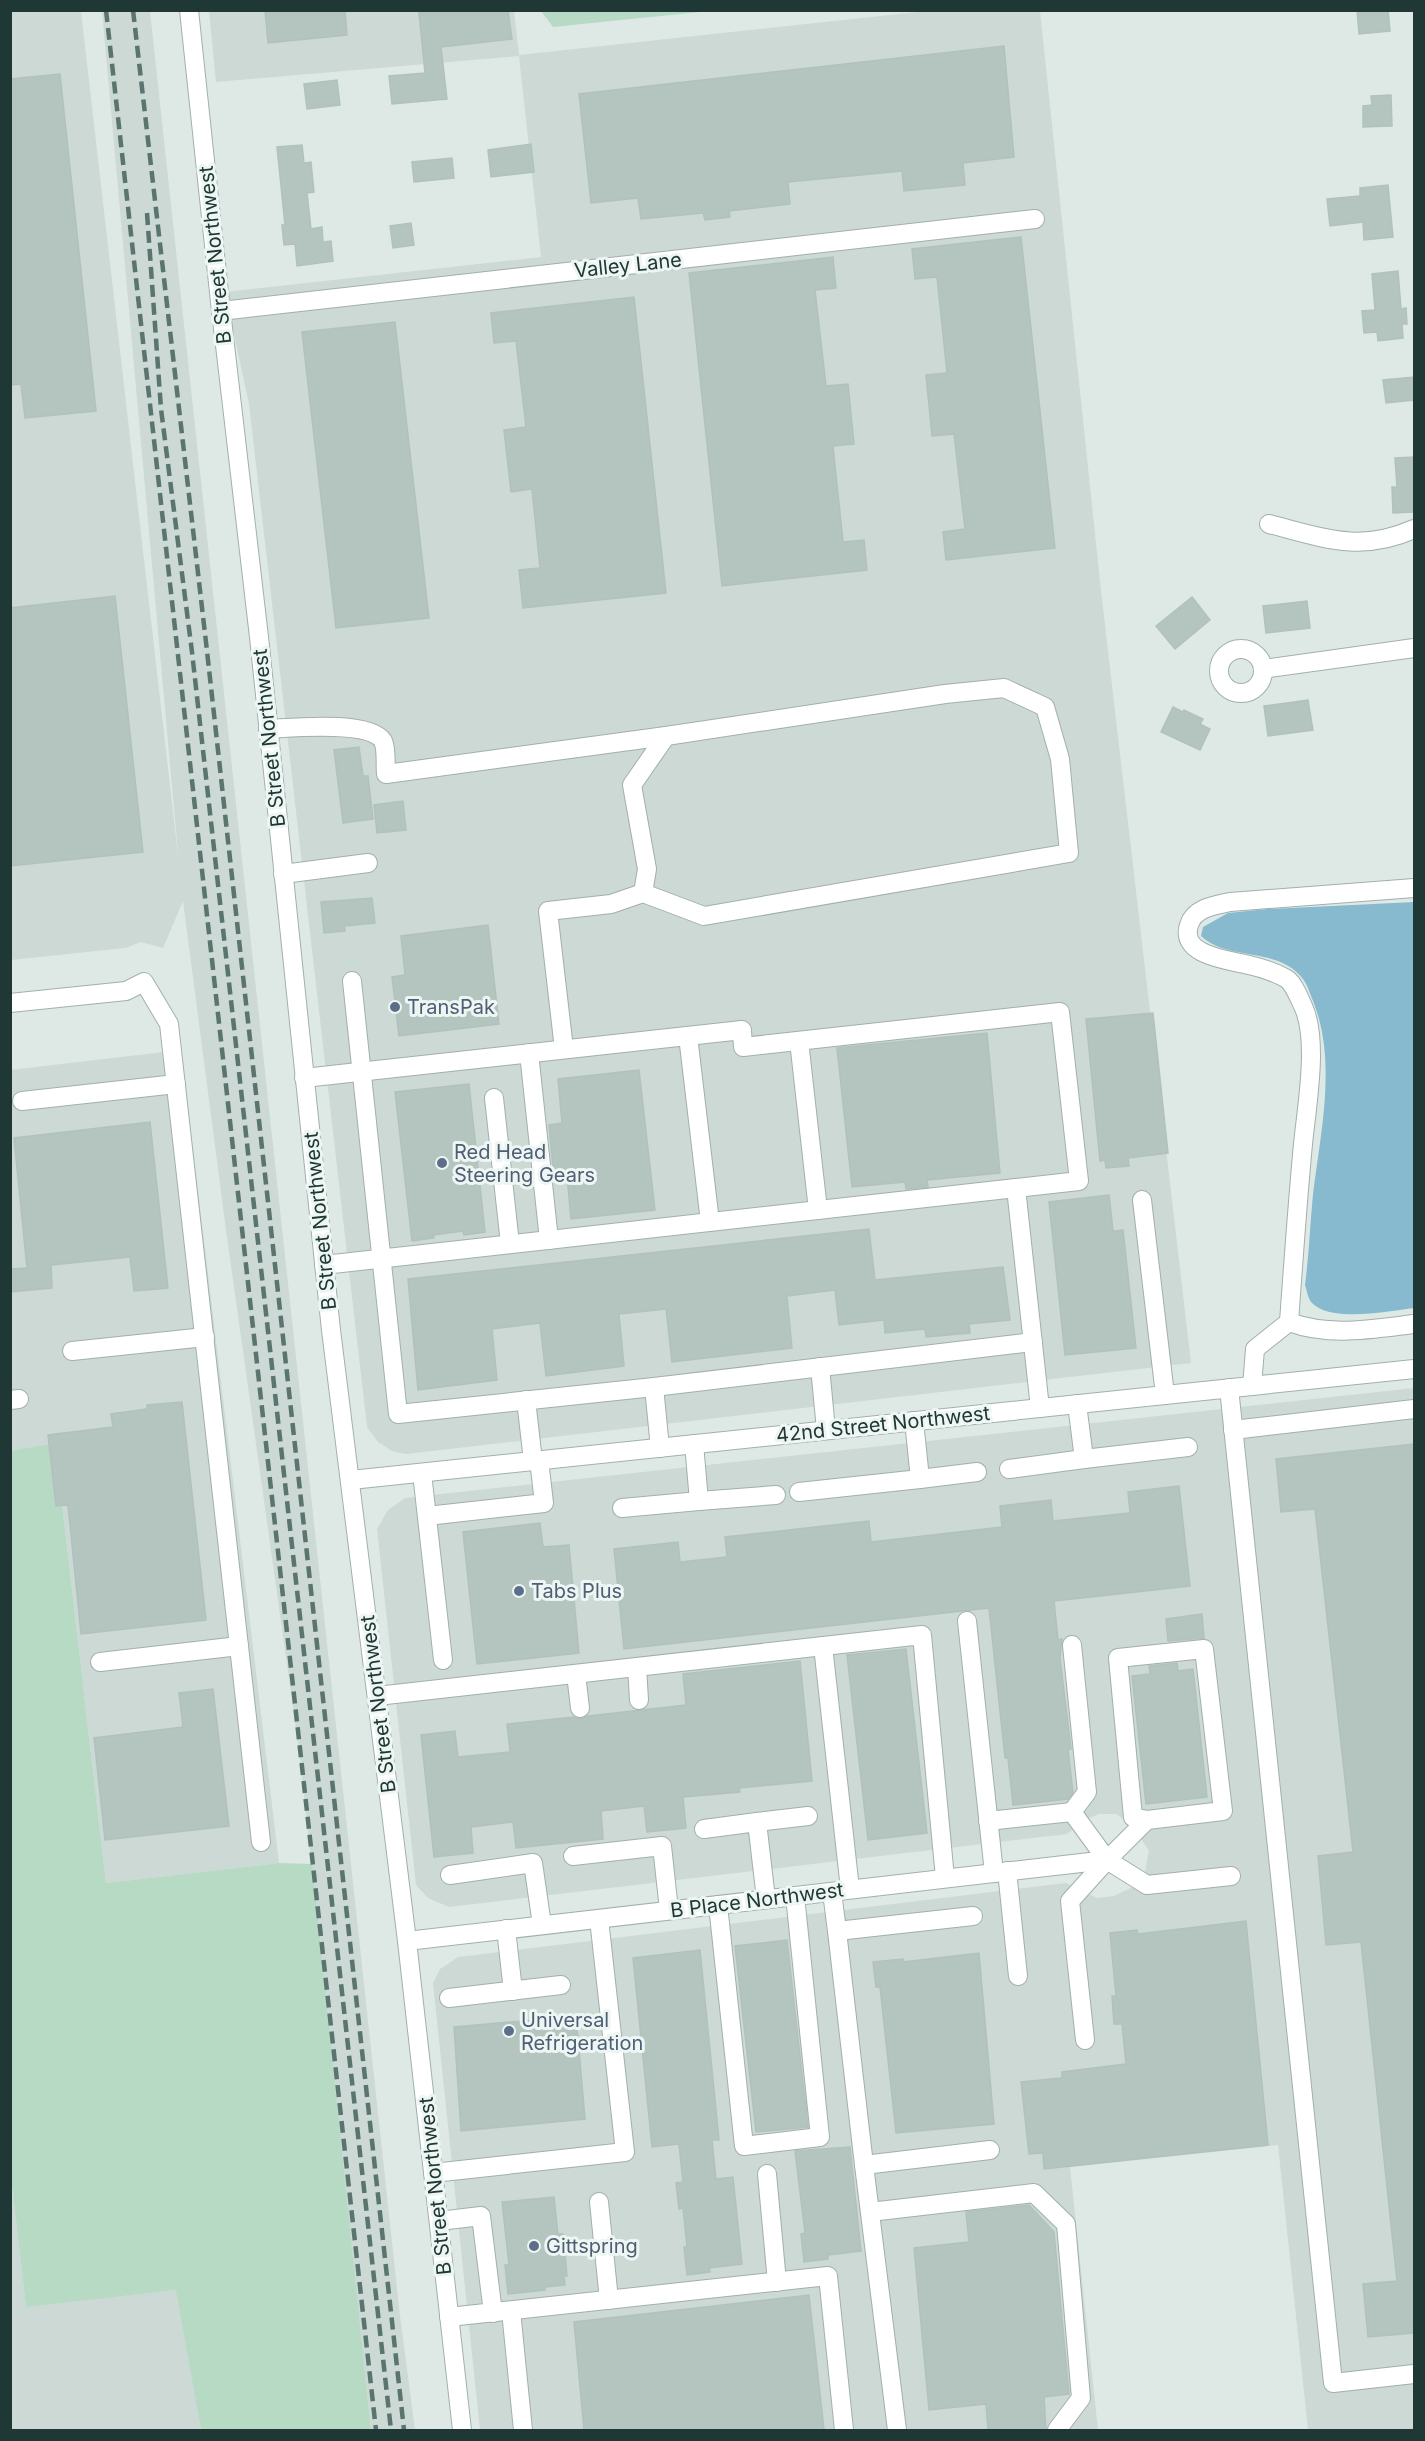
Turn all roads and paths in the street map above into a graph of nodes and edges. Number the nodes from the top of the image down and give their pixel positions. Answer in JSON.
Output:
{"nodes":[{"id":1,"x":189,"y":10,"type":"edge"},
{"id":2,"x":1035,"y":219,"type":"dead end"},
{"id":3,"x":221,"y":310,"type":"junction"},
{"id":4,"x":1269,"y":524,"type":"dead end"},
{"id":5,"x":1414,"y":529,"type":"edge"},
{"id":6,"x":1414,"y":648,"type":"edge"},
{"id":7,"x":1263,"y":669,"type":"dead end"},
{"id":8,"x":268,"y":729,"type":"junction"},
{"id":9,"x":666,"y":736,"type":"junction"},
{"id":10,"x":368,"y":864,"type":"dead end"},
{"id":11,"x":283,"y":874,"type":"junction"},
{"id":12,"x":1414,"y":888,"type":"edge"},
{"id":13,"x":642,"y":893,"type":"junction"},
{"id":14,"x":352,"y":981,"type":"dead end"},
{"id":15,"x":10,"y":1004,"type":"edge"},
{"id":16,"x":687,"y":1036,"type":"junction"},
{"id":17,"x":799,"y":1041,"type":"junction"},
{"id":18,"x":564,"y":1049,"type":"junction"},
{"id":19,"x":528,"y":1053,"type":"junction"},
{"id":20,"x":363,"y":1072,"type":"junction"},
{"id":21,"x":304,"y":1078,"type":"junction"},
{"id":22,"x":176,"y":1084,"type":"junction"},
{"id":23,"x":495,"y":1098,"type":"dead end"},
{"id":24,"x":22,"y":1101,"type":"dead end"},
{"id":25,"x":1016,"y":1188,"type":"junction"},
{"id":26,"x":1142,"y":1200,"type":"dead end"},
{"id":27,"x":818,"y":1210,"type":"junction"},
{"id":28,"x":710,"y":1222,"type":"junction"},
{"id":29,"x":549,"y":1240,"type":"junction"},
{"id":30,"x":510,"y":1244,"type":"junction"},
{"id":31,"x":382,"y":1258,"type":"junction"},
{"id":32,"x":324,"y":1265,"type":"junction"},
{"id":33,"x":1289,"y":1322,"type":"junction"},
{"id":34,"x":1414,"y":1324,"type":"edge"},
{"id":35,"x":205,"y":1337,"type":"junction"},
{"id":36,"x":1033,"y":1342,"type":"junction"},
{"id":37,"x":72,"y":1351,"type":"dead end"},
{"id":38,"x":820,"y":1367,"type":"junction"},
{"id":39,"x":1414,"y":1369,"type":"edge"},
{"id":40,"x":1252,"y":1386,"type":"junction"},
{"id":41,"x":654,"y":1387,"type":"junction"},
{"id":42,"x":1229,"y":1388,"type":"junction"},
{"id":43,"x":1165,"y":1395,"type":"junction"},
{"id":44,"x":526,"y":1400,"type":"junction"},
{"id":45,"x":1077,"y":1404,"type":"junction"},
{"id":46,"x":1040,"y":1408,"type":"junction"},
{"id":47,"x":1414,"y":1409,"type":"edge"},
{"id":48,"x":914,"y":1421,"type":"junction"},
{"id":49,"x":826,"y":1430,"type":"junction"},
{"id":50,"x":1233,"y":1430,"type":"junction"},
{"id":51,"x":694,"y":1444,"type":"junction"},
{"id":52,"x":1188,"y":1447,"type":"dead end"},
{"id":53,"x":660,"y":1448,"type":"junction"},
{"id":54,"x":1084,"y":1460,"type":"junction"},
{"id":55,"x":536,"y":1461,"type":"junction"},
{"id":56,"x":1009,"y":1469,"type":"dead end"},
{"id":57,"x":977,"y":1472,"type":"dead end"},
{"id":58,"x":422,"y":1473,"type":"junction"},
{"id":59,"x":920,"y":1479,"type":"junction"},
{"id":60,"x":351,"y":1480,"type":"junction"},
{"id":61,"x":800,"y":1492,"type":"dead end"},
{"id":62,"x":776,"y":1495,"type":"dead end"},
{"id":63,"x":699,"y":1501,"type":"junction"},
{"id":64,"x":622,"y":1508,"type":"dead end"},
{"id":65,"x":427,"y":1516,"type":"junction"},
{"id":66,"x":967,"y":1621,"type":"dead end"},
{"id":67,"x":1072,"y":1645,"type":"dead end"},
{"id":68,"x":239,"y":1646,"type":"junction"},
{"id":69,"x":823,"y":1646,"type":"junction"},
{"id":70,"x":443,"y":1660,"type":"dead end"},
{"id":71,"x":100,"y":1662,"type":"dead end"},
{"id":72,"x":637,"y":1667,"type":"junction"},
{"id":73,"x":576,"y":1674,"type":"junction"},
{"id":74,"x":377,"y":1696,"type":"junction"},
{"id":75,"x":639,"y":1700,"type":"dead end"},
{"id":76,"x":580,"y":1708,"type":"dead end"},
{"id":77,"x":1072,"y":1812,"type":"junction"},
{"id":78,"x":808,"y":1816,"type":"dead end"},
{"id":79,"x":1147,"y":1820,"type":"junction"},
{"id":80,"x":988,"y":1821,"type":"junction"},
{"id":81,"x":757,"y":1822,"type":"junction"},
{"id":82,"x":704,"y":1829,"type":"dead end"},
{"id":83,"x":261,"y":1842,"type":"dead end"},
{"id":84,"x":573,"y":1856,"type":"dead end"},
{"id":85,"x":1107,"y":1860,"type":"junction"},
{"id":86,"x":1000,"y":1872,"type":"junction"},
{"id":87,"x":450,"y":1875,"type":"dead end"},
{"id":88,"x":1231,"y":1876,"type":"dead end"},
{"id":89,"x":945,"y":1878,"type":"junction"},
{"id":90,"x":841,"y":1891,"type":"junction"},
{"id":91,"x":795,"y":1896,"type":"junction"},
{"id":92,"x":766,"y":1899,"type":"junction"},
{"id":93,"x":718,"y":1905,"type":"junction"},
{"id":94,"x":669,"y":1910,"type":"junction"},
{"id":95,"x":973,"y":1916,"type":"dead end"},
{"id":96,"x":599,"y":1919,"type":"junction"},
{"id":97,"x":542,"y":1925,"type":"junction"},
{"id":98,"x":506,"y":1929,"type":"junction"},
{"id":99,"x":837,"y":1931,"type":"junction"},
{"id":100,"x":407,"y":1941,"type":"junction"},
{"id":101,"x":1018,"y":1976,"type":"dead end"},
{"id":102,"x":561,"y":1985,"type":"dead end"},
{"id":103,"x":513,"y":1991,"type":"junction"},
{"id":104,"x":449,"y":1998,"type":"dead end"},
{"id":105,"x":1085,"y":2040,"type":"dead end"},
{"id":106,"x":990,"y":2150,"type":"dead end"},
{"id":107,"x":864,"y":2165,"type":"junction"},
{"id":108,"x":433,"y":2173,"type":"junction"},
{"id":109,"x":767,"y":2175,"type":"dead end"},
{"id":110,"x":599,"y":2202,"type":"dead end"},
{"id":111,"x":870,"y":2212,"type":"junction"},
{"id":112,"x":439,"y":2221,"type":"junction"},
{"id":113,"x":777,"y":2282,"type":"junction"},
{"id":114,"x":609,"y":2300,"type":"junction"},
{"id":115,"x":502,"y":2312,"type":"junction"},
{"id":116,"x":450,"y":2318,"type":"junction"},
{"id":117,"x":1414,"y":2374,"type":"edge"},
{"id":118,"x":462,"y":2430,"type":"edge"},
{"id":119,"x":523,"y":2430,"type":"edge"},
{"id":120,"x":844,"y":2430,"type":"edge"},
{"id":121,"x":897,"y":2430,"type":"edge"},
{"id":122,"x":1057,"y":2430,"type":"edge"}],
"edges":[{"from":1,"to":3,"type":"street","name":"B Street Northwest"},
{"from":2,"to":3,"type":"street","name":"Valley Lane"},
{"from":3,"to":8,"type":"street","name":"B Street Northwest"},
{"from":4,"to":5,"type":"street"},
{"from":6,"to":7,"type":"street"},
{"from":8,"to":9,"type":"street"},
{"from":8,"to":11,"type":"street","name":"B Street Northwest"},
{"from":9,"to":13,"type":"street"},
{"from":9,"to":13,"type":"street"},
{"from":10,"to":11,"type":"street"},
{"from":11,"to":21,"type":"street","name":"B Street Northwest"},
{"from":12,"to":33,"type":"street"},
{"from":13,"to":18,"type":"street"},
{"from":14,"to":20,"type":"street"},
{"from":15,"to":22,"type":"street"},
{"from":16,"to":17,"type":"street"},
{"from":16,"to":18,"type":"street"},
{"from":16,"to":28,"type":"street"},
{"from":17,"to":25,"type":"street"},
{"from":17,"to":27,"type":"street"},
{"from":18,"to":19,"type":"street"},
{"from":19,"to":20,"type":"street"},
{"from":19,"to":29,"type":"street"},
{"from":20,"to":21,"type":"street"},
{"from":20,"to":31,"type":"street"},
{"from":21,"to":32,"type":"street","name":"B Street Northwest"},
{"from":22,"to":24,"type":"street"},
{"from":22,"to":35,"type":"street"},
{"from":23,"to":30,"type":"street"},
{"from":25,"to":27,"type":"street"},
{"from":25,"to":36,"type":"street"},
{"from":26,"to":43,"type":"street"},
{"from":27,"to":28,"type":"street"},
{"from":28,"to":29,"type":"street"},
{"from":29,"to":30,"type":"street"},
{"from":30,"to":31,"type":"street"},
{"from":31,"to":32,"type":"street"},
{"from":31,"to":44,"type":"street"},
{"from":32,"to":60,"type":"street","name":"B Street Northwest"},
{"from":33,"to":34,"type":"street"},
{"from":33,"to":40,"type":"street"},
{"from":35,"to":37,"type":"street"},
{"from":35,"to":68,"type":"street"},
{"from":36,"to":38,"type":"street"},
{"from":36,"to":46,"type":"street"},
{"from":38,"to":41,"type":"street"},
{"from":38,"to":49,"type":"street"},
{"from":39,"to":40,"type":"street","name":"42nd Street Northwest"},
{"from":40,"to":42,"type":"street","name":"42nd Street Northwest"},
{"from":41,"to":44,"type":"street"},
{"from":41,"to":53,"type":"street"},
{"from":42,"to":43,"type":"street","name":"42nd Street Northwest"},
{"from":42,"to":50,"type":"street"},
{"from":43,"to":45,"type":"street","name":"42nd Street Northwest"},
{"from":44,"to":55,"type":"street"},
{"from":45,"to":46,"type":"street","name":"42nd Street Northwest"},
{"from":45,"to":54,"type":"street"},
{"from":46,"to":48,"type":"street","name":"42nd Street Northwest"},
{"from":47,"to":50,"type":"street"},
{"from":48,"to":49,"type":"street","name":"42nd Street Northwest"},
{"from":48,"to":59,"type":"street"},
{"from":49,"to":51,"type":"street","name":"42nd Street Northwest"},
{"from":50,"to":117,"type":"street"},
{"from":51,"to":53,"type":"street","name":"42nd Street Northwest"},
{"from":51,"to":63,"type":"street"},
{"from":52,"to":54,"type":"street"},
{"from":53,"to":55,"type":"street","name":"42nd Street Northwest"},
{"from":54,"to":56,"type":"street"},
{"from":55,"to":58,"type":"street","name":"42nd Street Northwest"},
{"from":55,"to":65,"type":"street"},
{"from":57,"to":59,"type":"street"},
{"from":58,"to":60,"type":"street","name":"42nd Street Northwest"},
{"from":58,"to":65,"type":"street"},
{"from":59,"to":61,"type":"street"},
{"from":60,"to":74,"type":"street","name":"B Street Northwest"},
{"from":62,"to":63,"type":"street"},
{"from":63,"to":64,"type":"street"},
{"from":65,"to":70,"type":"street"},
{"from":66,"to":80,"type":"street"},
{"from":67,"to":77,"type":"street"},
{"from":68,"to":71,"type":"street"},
{"from":68,"to":83,"type":"street"},
{"from":69,"to":72,"type":"street"},
{"from":69,"to":89,"type":"street"},
{"from":69,"to":90,"type":"street"},
{"from":72,"to":73,"type":"street"},
{"from":72,"to":75,"type":"street"},
{"from":73,"to":74,"type":"street"},
{"from":73,"to":76,"type":"street"},
{"from":74,"to":100,"type":"street","name":"B Street Northwest"},
{"from":77,"to":80,"type":"street"},
{"from":77,"to":85,"type":"street"},
{"from":78,"to":81,"type":"street"},
{"from":79,"to":79,"type":"street"},
{"from":79,"to":85,"type":"street"},
{"from":80,"to":86,"type":"street"},
{"from":81,"to":82,"type":"street"},
{"from":81,"to":92,"type":"street"},
{"from":84,"to":94,"type":"street"},
{"from":85,"to":86,"type":"street","name":"B Place Northwest"},
{"from":85,"to":88,"type":"street"},
{"from":85,"to":105,"type":"street"},
{"from":86,"to":89,"type":"street","name":"B Place Northwest"},
{"from":86,"to":101,"type":"street"},
{"from":87,"to":97,"type":"street"},
{"from":89,"to":90,"type":"street","name":"B Place Northwest"},
{"from":90,"to":91,"type":"street","name":"B Place Northwest"},
{"from":90,"to":99,"type":"street"},
{"from":91,"to":92,"type":"street","name":"B Place Northwest"},
{"from":91,"to":93,"type":"street"},
{"from":92,"to":93,"type":"street","name":"B Place Northwest"},
{"from":93,"to":94,"type":"street","name":"B Place Northwest"},
{"from":94,"to":96,"type":"street","name":"B Place Northwest"},
{"from":95,"to":99,"type":"street"},
{"from":96,"to":97,"type":"street","name":"B Place Northwest"},
{"from":96,"to":108,"type":"street"},
{"from":97,"to":98,"type":"street","name":"B Place Northwest"},
{"from":98,"to":100,"type":"street","name":"B Place Northwest"},
{"from":98,"to":103,"type":"street"},
{"from":99,"to":107,"type":"street"},
{"from":100,"to":108,"type":"street","name":"B Street Northwest"},
{"from":102,"to":103,"type":"street"},
{"from":103,"to":104,"type":"street"},
{"from":106,"to":107,"type":"street"},
{"from":107,"to":111,"type":"street"},
{"from":108,"to":112,"type":"street","name":"B Street Northwest"},
{"from":109,"to":113,"type":"street"},
{"from":110,"to":114,"type":"street"},
{"from":111,"to":121,"type":"street"},
{"from":111,"to":122,"type":"street"},
{"from":112,"to":115,"type":"street"},
{"from":112,"to":116,"type":"street","name":"B Street Northwest"},
{"from":113,"to":114,"type":"street"},
{"from":113,"to":120,"type":"street"},
{"from":114,"to":115,"type":"street"},
{"from":115,"to":116,"type":"street"},
{"from":115,"to":119,"type":"street"},
{"from":116,"to":118,"type":"street","name":"B Street Northwest"}]}
